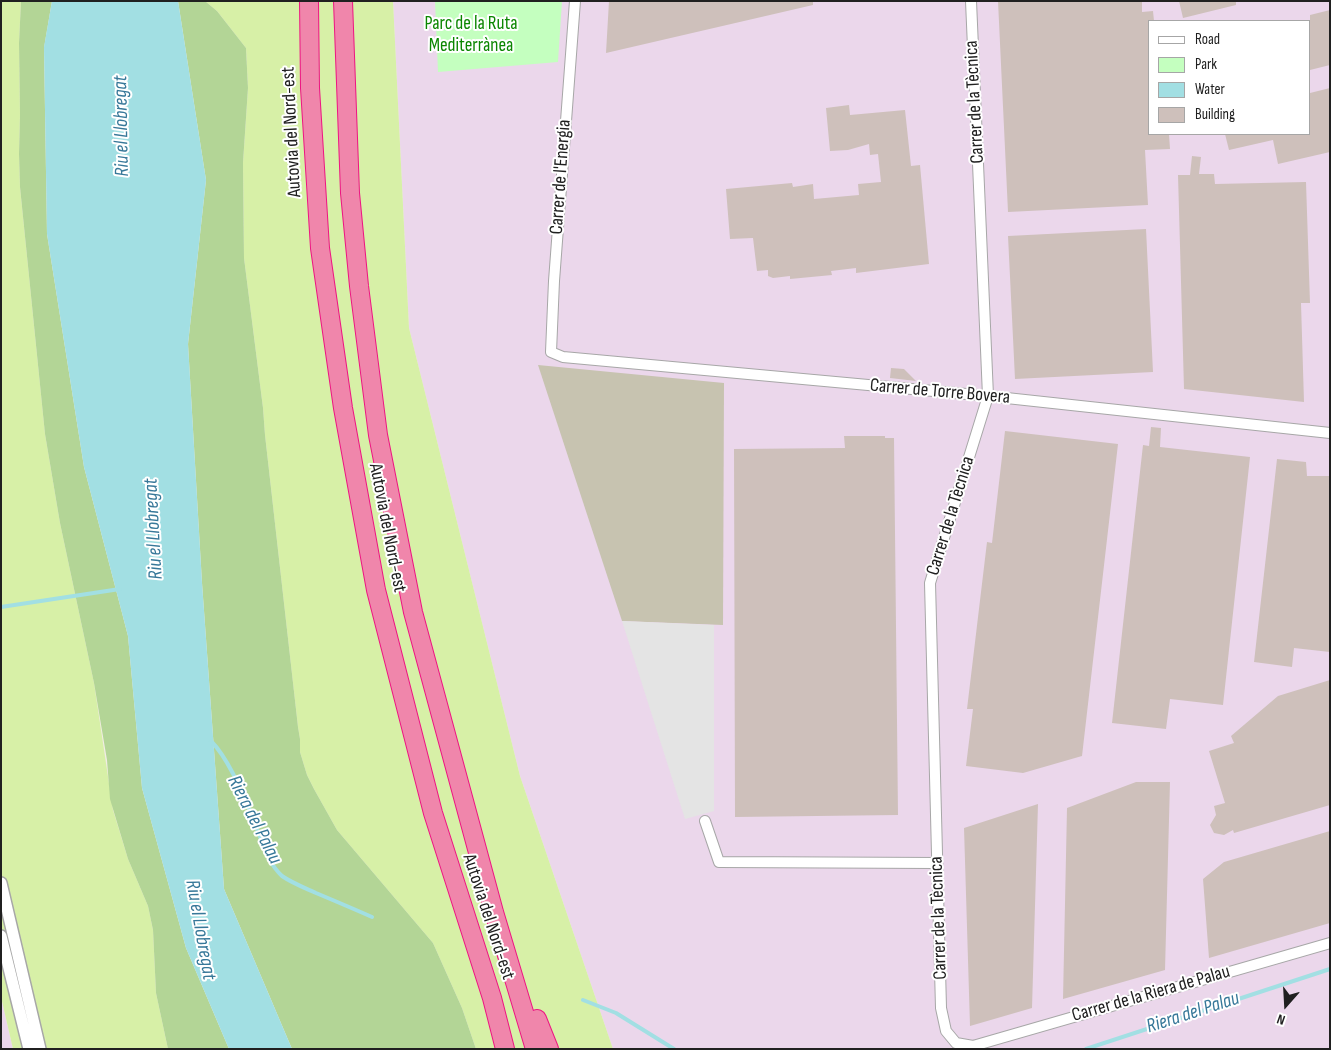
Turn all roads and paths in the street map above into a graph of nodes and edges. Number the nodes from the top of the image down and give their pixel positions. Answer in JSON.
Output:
{"nodes":[{"id":1,"x":308,"y":1,"type":"edge"},
{"id":2,"x":343,"y":1,"type":"edge"},
{"id":3,"x":575,"y":1,"type":"edge"},
{"id":4,"x":971,"y":1,"type":"edge"},
{"id":5,"x":551,"y":352,"type":"joint"},
{"id":6,"x":988,"y":396,"type":"junction"},
{"id":7,"x":1330,"y":433,"type":"edge"},
{"id":8,"x":705,"y":820,"type":"dead end"},
{"id":9,"x":937,"y":863,"type":"junction"},
{"id":10,"x":1,"y":883,"type":"edge"},
{"id":11,"x":494,"y":912,"type":"junction"},
{"id":12,"x":1,"y":936,"type":"edge"},
{"id":13,"x":1330,"y":943,"type":"edge"},
{"id":14,"x":973,"y":1046,"type":"joint"},
{"id":15,"x":29,"y":1049,"type":"edge"},
{"id":16,"x":40,"y":1049,"type":"edge"},
{"id":17,"x":505,"y":1049,"type":"edge"},
{"id":18,"x":535,"y":1049,"type":"edge"},
{"id":19,"x":549,"y":1049,"type":"edge"}],
"edges":[{"from":1,"to":17,"type":"highway","name":"Autovia del Nord-est"},
{"from":2,"to":11,"type":"highway","name":"Autovia del Nord-est"},
{"from":3,"to":5,"type":"street","name":"Carrer de l'Energia"},
{"from":4,"to":6,"type":"street","name":"Carrer de la Tècnica"},
{"from":5,"to":6,"type":"street","name":"Carrer de Torre Bovera"},
{"from":6,"to":7,"type":"street","name":"Carrer de Torre Bovera"},
{"from":6,"to":9,"type":"street","name":"Carrer de la Tècnica"},
{"from":8,"to":9,"type":"street"},
{"from":9,"to":14,"type":"street","name":"Carrer de la Tècnica"},
{"from":10,"to":16,"type":"street"},
{"from":11,"to":18,"type":"highway","name":"Autovia del Nord-est"},
{"from":11,"to":19,"type":"highway"},
{"from":12,"to":15,"type":"street"},
{"from":13,"to":14,"type":"street","name":"Carrer de la Riera de Palau"}]}
